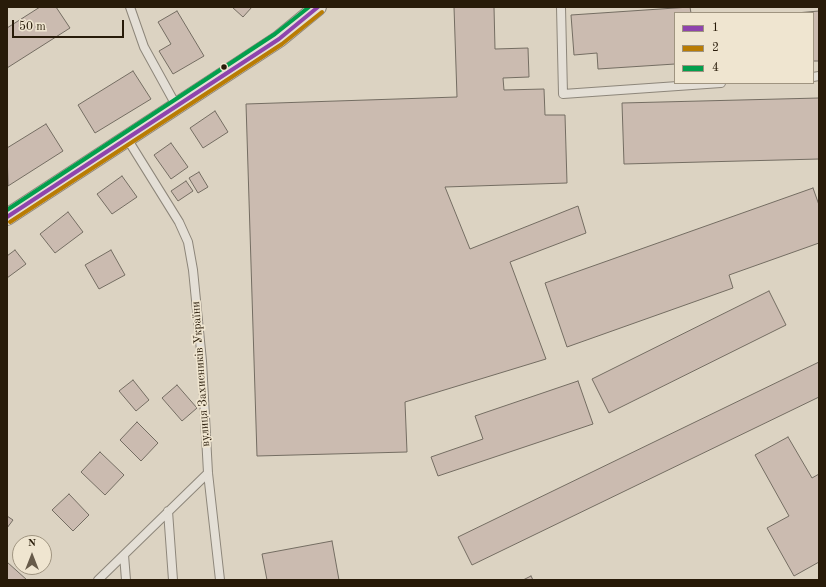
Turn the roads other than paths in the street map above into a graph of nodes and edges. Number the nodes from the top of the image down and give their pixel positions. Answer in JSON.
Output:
{"nodes":[{"id":1,"x":130,"y":7,"type":"edge"},
{"id":2,"x":318,"y":7,"type":"edge"},
{"id":3,"x":561,"y":7,"type":"edge"},
{"id":4,"x":707,"y":84,"type":"edge"},
{"id":5,"x":177,"y":107,"type":"junction"},
{"id":6,"x":128,"y":140,"type":"junction"},
{"id":7,"x":7,"y":217,"type":"edge"},
{"id":8,"x":208,"y":472,"type":"junction"},
{"id":9,"x":168,"y":511,"type":"junction"},
{"id":10,"x":124,"y":555,"type":"junction"},
{"id":11,"x":98,"y":580,"type":"edge"},
{"id":12,"x":126,"y":580,"type":"edge"},
{"id":13,"x":173,"y":580,"type":"edge"},
{"id":14,"x":220,"y":580,"type":"edge"}],
"edges":[{"from":1,"to":5,"type":"lane"},
{"from":2,"to":5,"type":"street"},
{"from":3,"to":4,"type":"lane"},
{"from":5,"to":6,"type":"street"},
{"from":6,"to":7,"type":"street"},
{"from":6,"to":8,"type":"lane","name":"вулиця Захисників України"},
{"from":8,"to":9,"type":"lane"},
{"from":8,"to":14,"type":"lane","name":"вулиця Захисників України"},
{"from":9,"to":10,"type":"lane"},
{"from":9,"to":13,"type":"lane"},
{"from":10,"to":11,"type":"lane"},
{"from":10,"to":12,"type":"lane"}]}
